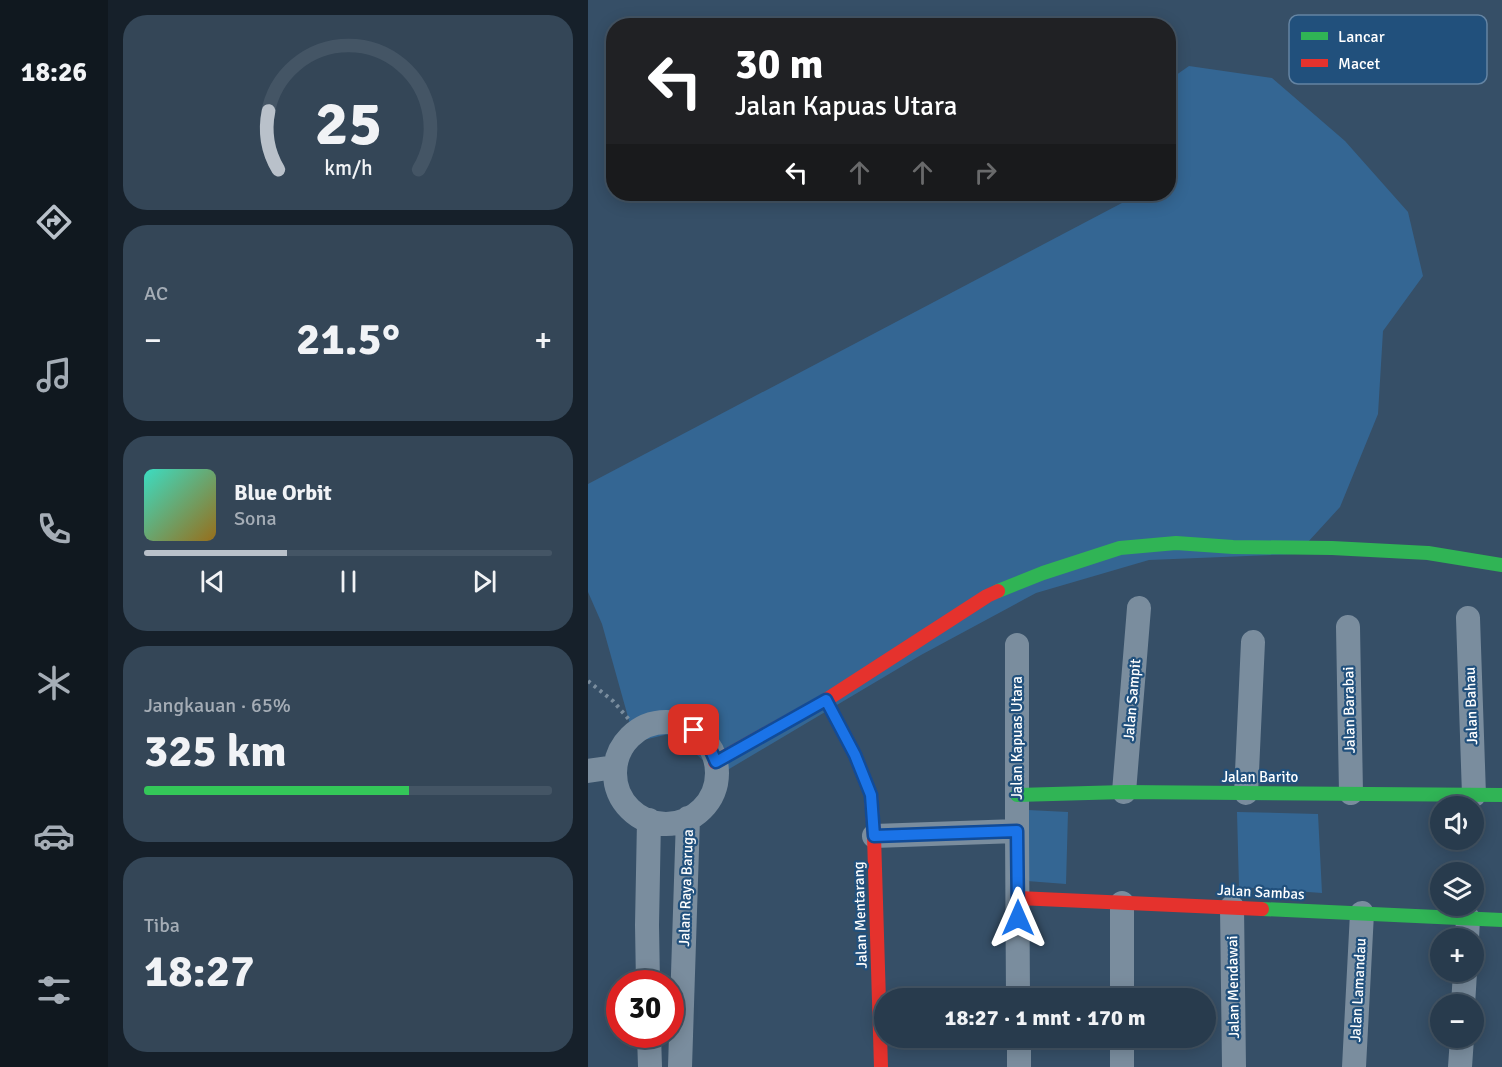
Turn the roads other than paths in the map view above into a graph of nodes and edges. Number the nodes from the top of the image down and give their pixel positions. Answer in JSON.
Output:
{"nodes":[{"id":1,"x":1502,"y":565,"type":"edge"},
{"id":2,"x":1139,"y":608,"type":"dead end"},
{"id":3,"x":1468,"y":618,"type":"dead end"},
{"id":4,"x":1348,"y":627,"type":"dead end"},
{"id":5,"x":1253,"y":642,"type":"dead end"},
{"id":6,"x":1017,"y":645,"type":"dead end"},
{"id":7,"x":826,"y":700,"type":"junction"},
{"id":8,"x":716,"y":762,"type":"junction"},
{"id":9,"x":615,"y":767,"type":"junction"},
{"id":10,"x":588,"y":771,"type":"edge"},
{"id":11,"x":1124,"y":792,"type":"junction"},
{"id":12,"x":1246,"y":793,"type":"junction"},
{"id":13,"x":1350,"y":794,"type":"junction"},
{"id":14,"x":1017,"y":795,"type":"junction"},
{"id":15,"x":1474,"y":795,"type":"junction"},
{"id":16,"x":1502,"y":795,"type":"edge"},
{"id":17,"x":688,"y":818,"type":"junction"},
{"id":18,"x":649,"y":820,"type":"junction"},
{"id":19,"x":1017,"y":831,"type":"junction"},
{"id":20,"x":874,"y":836,"type":"junction"},
{"id":21,"x":1018,"y":897,"type":"junction"},
{"id":22,"x":1122,"y":903,"type":"junction"},
{"id":23,"x":1232,"y":908,"type":"junction"},
{"id":24,"x":1362,"y":913,"type":"junction"},
{"id":25,"x":1502,"y":920,"type":"edge"},
{"id":26,"x":1467,"y":928,"type":"edge"},
{"id":27,"x":648,"y":970,"type":"edge"},
{"id":28,"x":1018,"y":988,"type":"edge"},
{"id":29,"x":1122,"y":988,"type":"edge"},
{"id":30,"x":649,"y":1048,"type":"edge"},
{"id":31,"x":1019,"y":1048,"type":"edge"},
{"id":32,"x":1122,"y":1048,"type":"edge"},
{"id":33,"x":1461,"y":1048,"type":"edge"},
{"id":34,"x":650,"y":1067,"type":"edge"},
{"id":35,"x":680,"y":1067,"type":"edge"},
{"id":36,"x":881,"y":1067,"type":"edge"},
{"id":37,"x":1019,"y":1067,"type":"edge"},
{"id":38,"x":1122,"y":1067,"type":"edge"},
{"id":39,"x":1234,"y":1067,"type":"edge"},
{"id":40,"x":1354,"y":1067,"type":"edge"},
{"id":41,"x":1460,"y":1067,"type":"edge"}],
"edges":[{"from":1,"to":7,"type":"street"},
{"from":2,"to":11,"type":"street","name":"Jalan Sampit"},
{"from":3,"to":15,"type":"street","name":"Jalan Bahau"},
{"from":4,"to":13,"type":"street","name":"Jalan Barabai"},
{"from":5,"to":12,"type":"street"},
{"from":6,"to":14,"type":"street","name":"Jalan Kapuas Utara"},
{"from":7,"to":8,"type":"street"},
{"from":7,"to":20,"type":"street","name":"Jalan Mentarang"},
{"from":8,"to":9,"type":"street"},
{"from":8,"to":17,"type":"street"},
{"from":9,"to":10,"type":"street"},
{"from":9,"to":18,"type":"street"},
{"from":11,"to":12,"type":"street","name":"Jalan Barito"},
{"from":11,"to":14,"type":"street","name":"Jalan Barito"},
{"from":12,"to":13,"type":"street","name":"Jalan Barito"},
{"from":13,"to":15,"type":"street","name":"Jalan Barito"},
{"from":14,"to":19,"type":"street","name":"Jalan Kapuas Utara"},
{"from":15,"to":16,"type":"street","name":"Jalan Barito"},
{"from":17,"to":18,"type":"street"},
{"from":17,"to":35,"type":"street","name":"Jalan Raya Baruga"},
{"from":18,"to":27,"type":"street"},
{"from":19,"to":20,"type":"street"},
{"from":19,"to":21,"type":"street","name":"Jalan Kapuas Utara"},
{"from":20,"to":36,"type":"street","name":"Jalan Mentarang"},
{"from":21,"to":22,"type":"street","name":"Jalan Sambas"},
{"from":21,"to":28,"type":"street","name":"Jalan Kapuas Utara"},
{"from":22,"to":23,"type":"street","name":"Jalan Sambas"},
{"from":22,"to":29,"type":"street"},
{"from":23,"to":24,"type":"street","name":"Jalan Sambas"},
{"from":23,"to":39,"type":"street","name":"Jalan Mendawai"},
{"from":24,"to":26,"type":"street","name":"Jalan Sambas"},
{"from":24,"to":40,"type":"street","name":"Jalan Lamandau"},
{"from":25,"to":26,"type":"street","name":"Jalan Sambas"},
{"from":30,"to":34,"type":"street"},
{"from":31,"to":37,"type":"street"},
{"from":32,"to":38,"type":"street"},
{"from":33,"to":41,"type":"street"}]}
